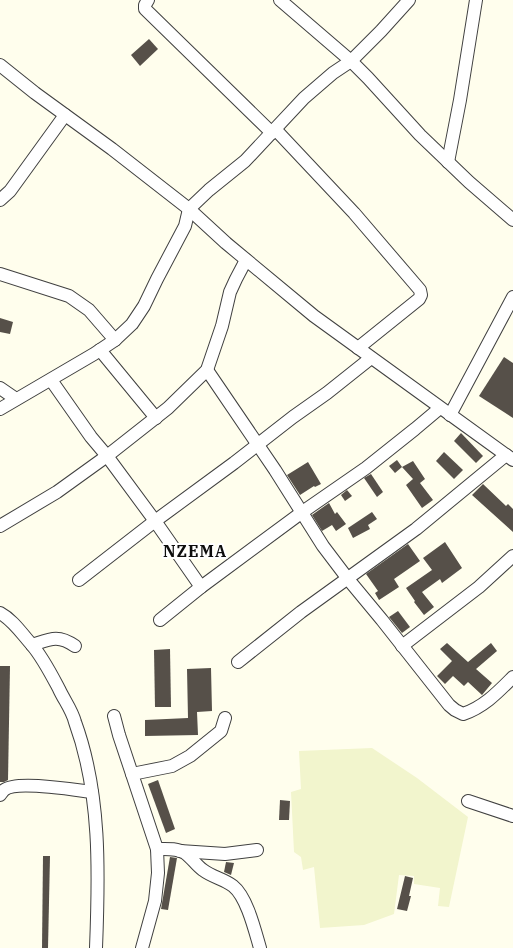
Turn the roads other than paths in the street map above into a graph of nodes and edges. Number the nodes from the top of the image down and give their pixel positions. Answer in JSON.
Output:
{"nodes":[{"id":1,"x":148,"y":0,"type":"edge"},
{"id":2,"x":280,"y":0,"type":"edge"},
{"id":3,"x":409,"y":0,"type":"edge"},
{"id":4,"x":476,"y":0,"type":"edge"},
{"id":5,"x":351,"y":61,"type":"junction"},
{"id":6,"x":0,"y":66,"type":"edge"},
{"id":7,"x":66,"y":115,"type":"junction"},
{"id":8,"x":273,"y":131,"type":"junction"},
{"id":9,"x":448,"y":162,"type":"junction"},
{"id":10,"x":0,"y":200,"type":"edge"},
{"id":11,"x":190,"y":209,"type":"junction"},
{"id":12,"x":513,"y":220,"type":"edge"},
{"id":13,"x":246,"y":260,"type":"junction"},
{"id":14,"x":0,"y":274,"type":"edge"},
{"id":15,"x":513,"y":297,"type":"edge"},
{"id":16,"x":115,"y":340,"type":"junction"},
{"id":17,"x":358,"y":348,"type":"junction"},
{"id":18,"x":100,"y":350,"type":"junction"},
{"id":19,"x":372,"y":358,"type":"junction"},
{"id":20,"x":207,"y":370,"type":"junction"},
{"id":21,"x":51,"y":380,"type":"junction"},
{"id":22,"x":0,"y":388,"type":"edge"},
{"id":23,"x":16,"y":399,"type":"junction"},
{"id":24,"x":440,"y":408,"type":"junction"},
{"id":25,"x":0,"y":409,"type":"edge"},
{"id":26,"x":450,"y":415,"type":"junction"},
{"id":27,"x":156,"y":418,"type":"junction"},
{"id":28,"x":257,"y":444,"type":"junction"},
{"id":29,"x":107,"y":456,"type":"junction"},
{"id":30,"x":509,"y":458,"type":"edge"},
{"id":31,"x":301,"y":512,"type":"junction"},
{"id":32,"x":155,"y":522,"type":"junction"},
{"id":33,"x":0,"y":526,"type":"edge"},
{"id":34,"x":513,"y":556,"type":"edge"},
{"id":35,"x":348,"y":579,"type":"junction"},
{"id":36,"x":79,"y":580,"type":"dead end"},
{"id":37,"x":201,"y":588,"type":"junction"},
{"id":38,"x":0,"y":613,"type":"edge"},
{"id":39,"x":160,"y":620,"type":"dead end"},
{"id":40,"x":32,"y":645,"type":"junction"},
{"id":41,"x":75,"y":646,"type":"dead end"},
{"id":42,"x":402,"y":646,"type":"junction"},
{"id":43,"x":238,"y":662,"type":"dead end"},
{"id":44,"x":513,"y":677,"type":"edge"},
{"id":45,"x":114,"y":716,"type":"dead end"},
{"id":46,"x":225,"y":718,"type":"dead end"},
{"id":47,"x":132,"y":774,"type":"junction"},
{"id":48,"x":92,"y":792,"type":"junction"},
{"id":49,"x":0,"y":795,"type":"edge"},
{"id":50,"x":468,"y":800,"type":"dead end"},
{"id":51,"x":513,"y":816,"type":"edge"},
{"id":52,"x":157,"y":849,"type":"junction"},
{"id":53,"x":256,"y":850,"type":"dead end"},
{"id":54,"x":180,"y":851,"type":"junction"},
{"id":55,"x":96,"y":948,"type":"edge"},
{"id":56,"x":142,"y":948,"type":"edge"},
{"id":57,"x":260,"y":948,"type":"edge"}],
"edges":[{"from":1,"to":8,"type":"street"},
{"from":2,"to":5,"type":"street"},
{"from":3,"to":5,"type":"street"},
{"from":4,"to":9,"type":"street"},
{"from":5,"to":8,"type":"street"},
{"from":5,"to":9,"type":"street"},
{"from":6,"to":7,"type":"street"},
{"from":7,"to":10,"type":"street"},
{"from":7,"to":11,"type":"street"},
{"from":8,"to":11,"type":"street"},
{"from":8,"to":17,"type":"street"},
{"from":9,"to":12,"type":"street"},
{"from":11,"to":13,"type":"street"},
{"from":11,"to":16,"type":"street"},
{"from":13,"to":17,"type":"street"},
{"from":13,"to":20,"type":"street"},
{"from":14,"to":16,"type":"street"},
{"from":15,"to":26,"type":"street"},
{"from":16,"to":18,"type":"street"},
{"from":17,"to":19,"type":"street"},
{"from":18,"to":21,"type":"street"},
{"from":18,"to":27,"type":"street"},
{"from":19,"to":24,"type":"street"},
{"from":19,"to":28,"type":"street"},
{"from":20,"to":27,"type":"street"},
{"from":20,"to":28,"type":"street"},
{"from":21,"to":23,"type":"street"},
{"from":21,"to":29,"type":"street"},
{"from":22,"to":23,"type":"street"},
{"from":23,"to":25,"type":"street"},
{"from":24,"to":26,"type":"street"},
{"from":24,"to":31,"type":"street"},
{"from":26,"to":30,"type":"street"},
{"from":27,"to":29,"type":"street"},
{"from":28,"to":31,"type":"street"},
{"from":28,"to":32,"type":"street"},
{"from":29,"to":32,"type":"street"},
{"from":29,"to":33,"type":"street"},
{"from":30,"to":35,"type":"street"},
{"from":31,"to":35,"type":"street"},
{"from":31,"to":37,"type":"street"},
{"from":32,"to":36,"type":"street"},
{"from":32,"to":37,"type":"street"},
{"from":34,"to":42,"type":"street"},
{"from":35,"to":42,"type":"street"},
{"from":35,"to":43,"type":"street"},
{"from":37,"to":39,"type":"street"},
{"from":38,"to":40,"type":"street"},
{"from":40,"to":41,"type":"street"},
{"from":40,"to":48,"type":"street"},
{"from":42,"to":44,"type":"street"},
{"from":45,"to":47,"type":"street"},
{"from":46,"to":47,"type":"street"},
{"from":47,"to":52,"type":"street"},
{"from":48,"to":49,"type":"street"},
{"from":48,"to":55,"type":"street"},
{"from":50,"to":51,"type":"street"},
{"from":52,"to":54,"type":"street"},
{"from":52,"to":56,"type":"street"},
{"from":53,"to":54,"type":"street"},
{"from":54,"to":57,"type":"street"}]}
